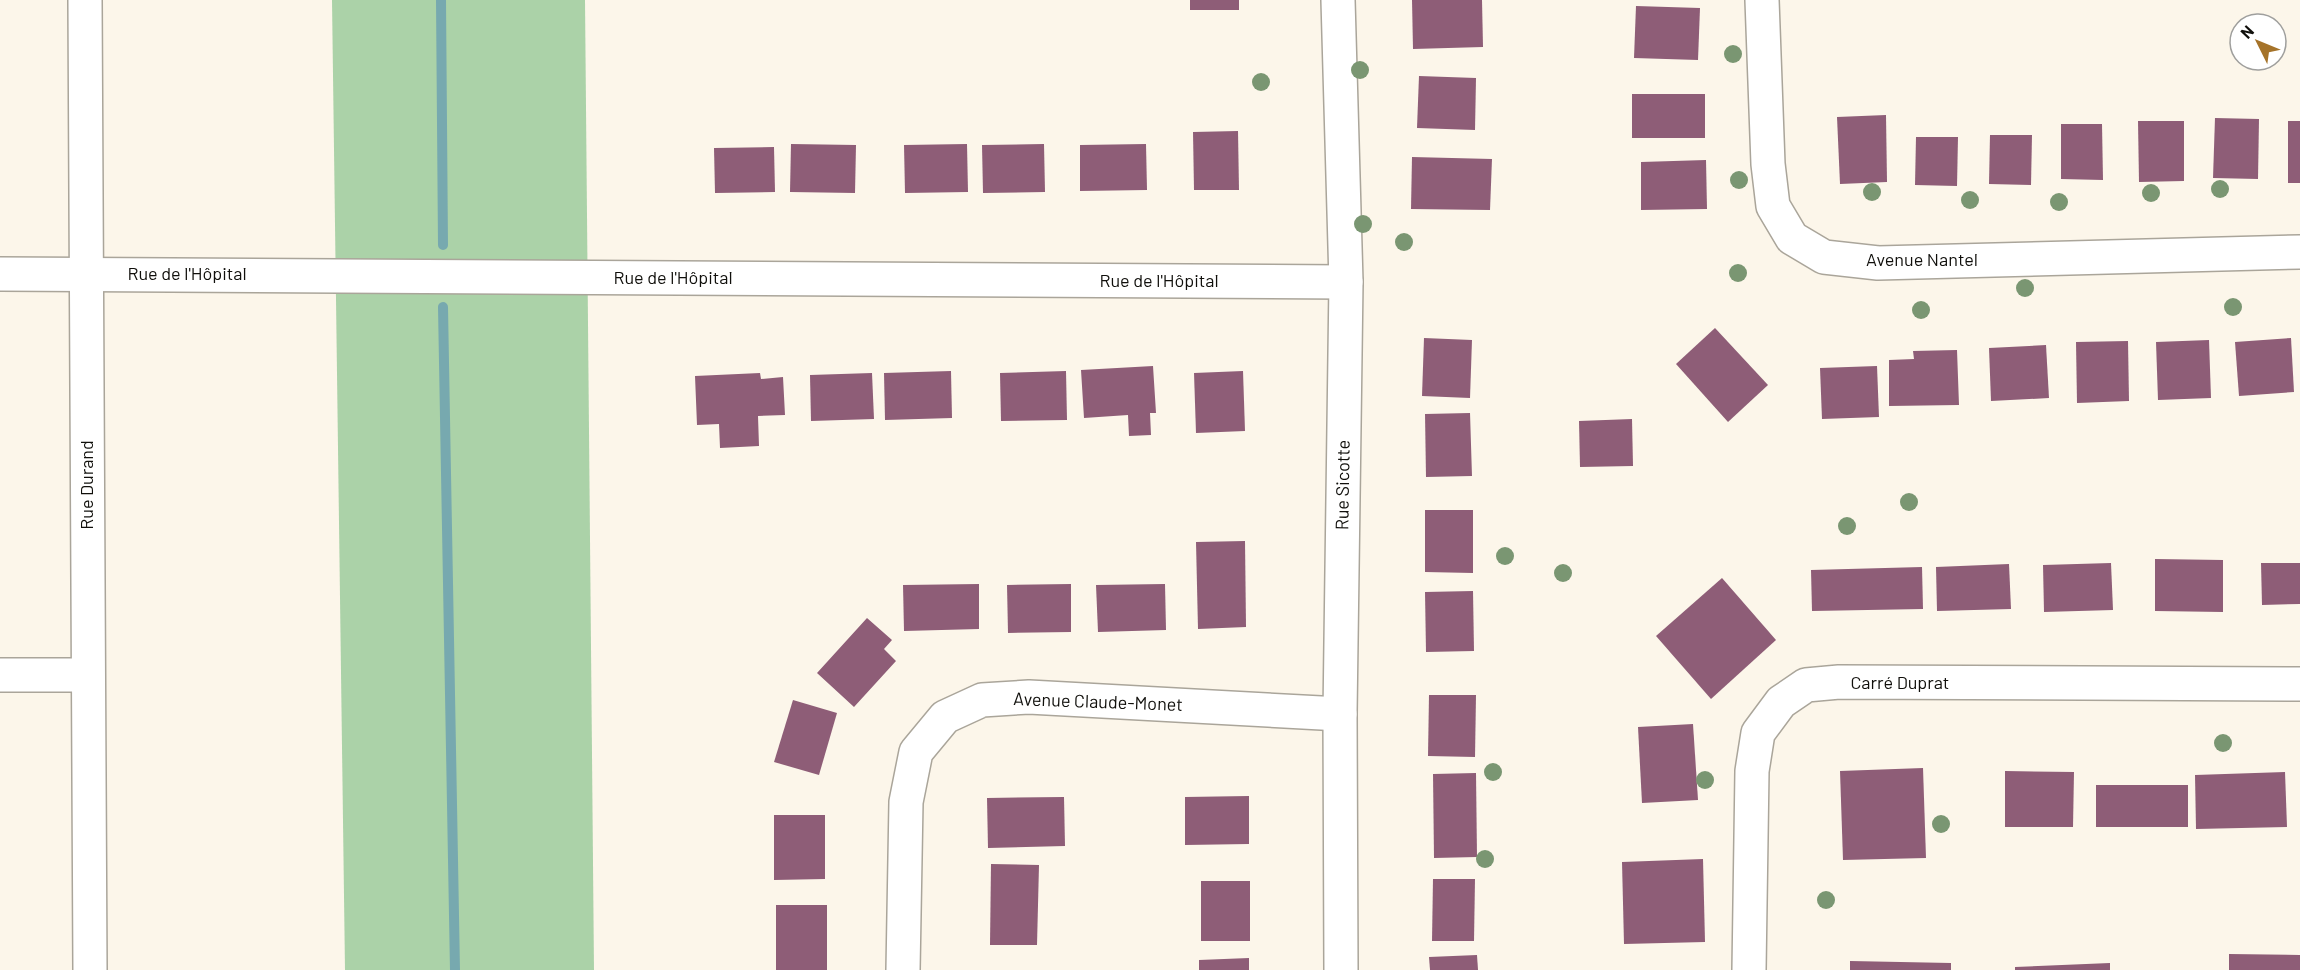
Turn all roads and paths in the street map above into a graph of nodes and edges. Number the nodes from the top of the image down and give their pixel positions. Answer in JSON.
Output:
{"nodes":[{"id":1,"x":85,"y":0,"type":"edge"},
{"id":2,"x":1338,"y":0,"type":"edge"},
{"id":3,"x":1762,"y":0,"type":"edge"},
{"id":4,"x":2300,"y":252,"type":"edge"},
{"id":5,"x":86,"y":273,"type":"junction"},
{"id":6,"x":0,"y":274,"type":"edge"},
{"id":7,"x":1346,"y":282,"type":"junction"},
{"id":8,"x":0,"y":675,"type":"edge"},
{"id":9,"x":87,"y":675,"type":"junction"},
{"id":10,"x":2300,"y":684,"type":"edge"},
{"id":11,"x":1340,"y":714,"type":"junction"},
{"id":12,"x":90,"y":970,"type":"edge"},
{"id":13,"x":903,"y":970,"type":"edge"},
{"id":14,"x":1341,"y":970,"type":"edge"},
{"id":15,"x":1749,"y":970,"type":"edge"}],
"edges":[{"from":1,"to":5,"type":"street","name":"Rue Durand"},
{"from":2,"to":7,"type":"street","name":"Rue Sicotte"},
{"from":3,"to":4,"type":"street","name":"Avenue Nantel"},
{"from":5,"to":6,"type":"street","name":"Rue de l'Hôpital"},
{"from":5,"to":7,"type":"street","name":"Rue de l'Hôpital"},
{"from":5,"to":9,"type":"street","name":"Rue Durand"},
{"from":7,"to":11,"type":"street","name":"Rue Sicotte"},
{"from":8,"to":9,"type":"street"},
{"from":9,"to":12,"type":"street","name":"Rue Durand"},
{"from":10,"to":15,"type":"street","name":"Carré Duprat"},
{"from":11,"to":13,"type":"street","name":"Avenue Claude-Monet"},
{"from":11,"to":14,"type":"street","name":"Rue Sicotte"}]}
